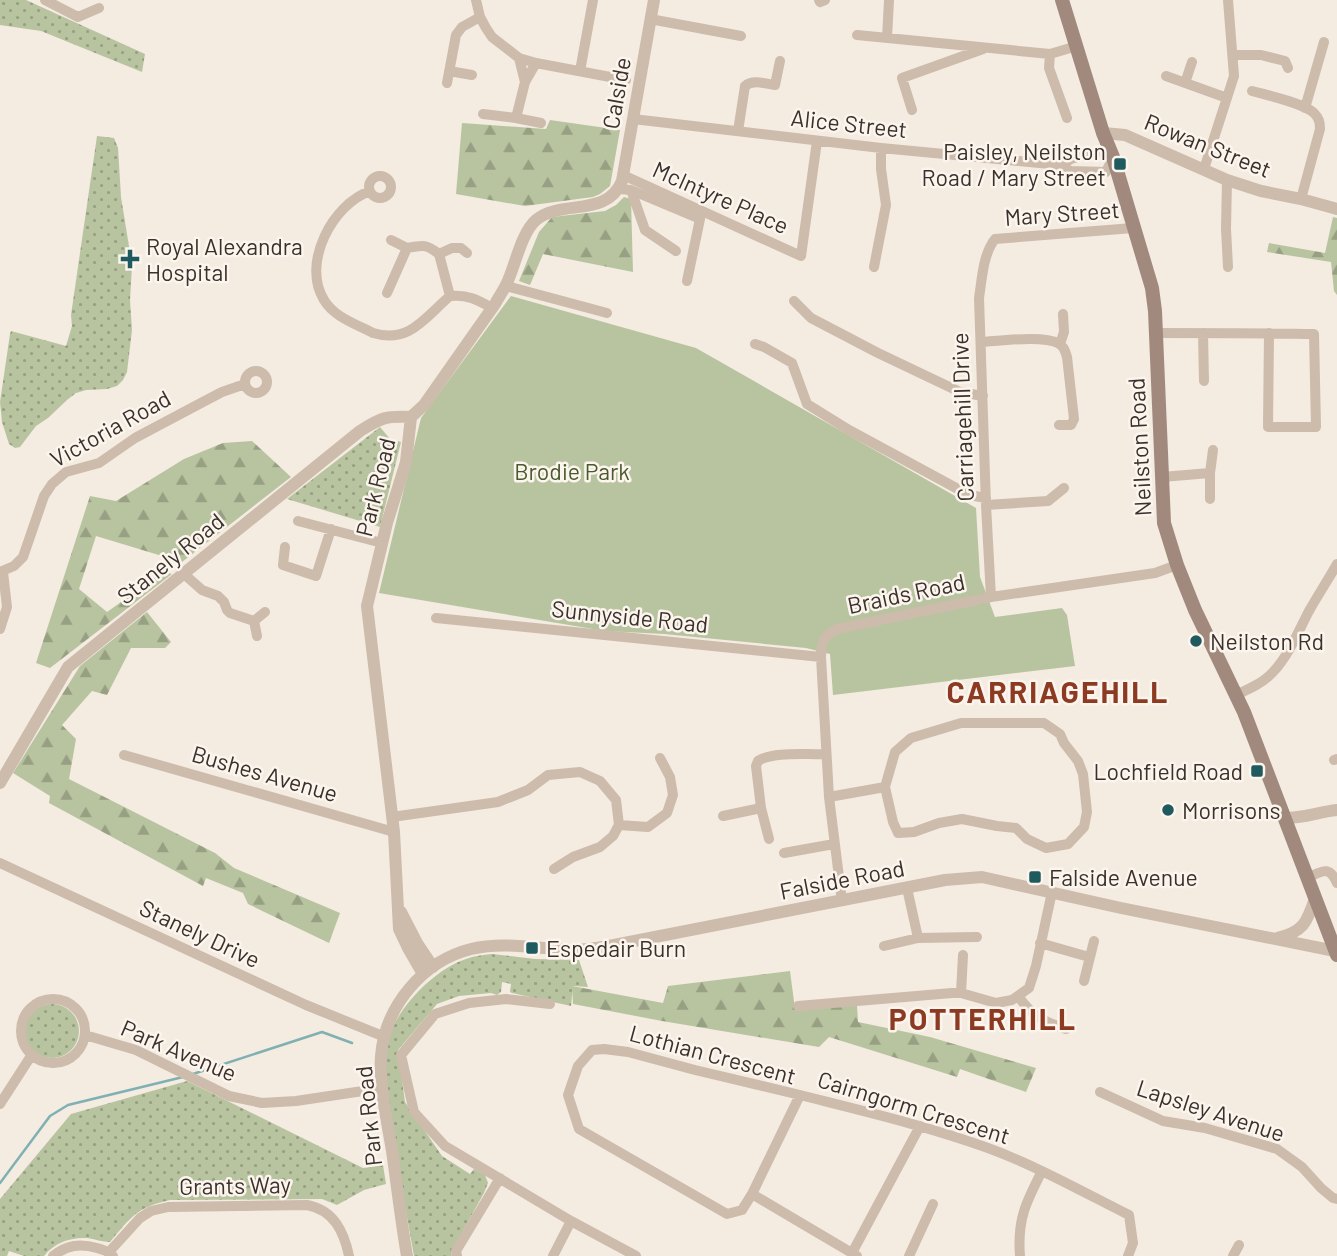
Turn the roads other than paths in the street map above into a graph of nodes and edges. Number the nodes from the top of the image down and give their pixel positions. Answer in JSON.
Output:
{"nodes":[{"id":1,"x":45,"y":0,"type":"edge"},
{"id":2,"x":476,"y":0,"type":"edge"},
{"id":3,"x":593,"y":0,"type":"edge"},
{"id":4,"x":654,"y":0,"type":"edge"},
{"id":5,"x":820,"y":0,"type":"edge"},
{"id":6,"x":825,"y":0,"type":"edge"},
{"id":7,"x":889,"y":0,"type":"edge"},
{"id":8,"x":1062,"y":0,"type":"edge"},
{"id":9,"x":1228,"y":0,"type":"edge"},
{"id":10,"x":99,"y":8,"type":"dead end"},
{"id":11,"x":480,"y":17,"type":"junction"},
{"id":12,"x":650,"y":19,"type":"junction"},
{"id":13,"x":857,"y":35,"type":"dead end"},
{"id":14,"x":741,"y":36,"type":"dead end"},
{"id":15,"x":887,"y":38,"type":"junction"},
{"id":16,"x":1324,"y":42,"type":"dead end"},
{"id":17,"x":1077,"y":46,"type":"junction"},
{"id":18,"x":989,"y":47,"type":"junction"},
{"id":19,"x":1051,"y":54,"type":"junction"},
{"id":20,"x":1233,"y":55,"type":"junction"},
{"id":21,"x":519,"y":58,"type":"junction"},
{"id":22,"x":780,"y":61,"type":"dead end"},
{"id":23,"x":1192,"y":62,"type":"dead end"},
{"id":24,"x":536,"y":63,"type":"junction"},
{"id":25,"x":1288,"y":68,"type":"dead end"},
{"id":26,"x":449,"y":71,"type":"junction"},
{"id":27,"x":580,"y":71,"type":"junction"},
{"id":28,"x":472,"y":75,"type":"dead end"},
{"id":29,"x":1166,"y":76,"type":"dead end"},
{"id":30,"x":626,"y":80,"type":"dead end"},
{"id":31,"x":525,"y":82,"type":"junction"},
{"id":32,"x":447,"y":83,"type":"dead end"},
{"id":33,"x":1185,"y":83,"type":"junction"},
{"id":34,"x":1252,"y":91,"type":"dead end"},
{"id":35,"x":1227,"y":98,"type":"junction"},
{"id":36,"x":1305,"y":108,"type":"junction"},
{"id":37,"x":912,"y":110,"type":"dead end"},
{"id":38,"x":483,"y":114,"type":"dead end"},
{"id":39,"x":516,"y":118,"type":"junction"},
{"id":40,"x":1067,"y":118,"type":"dead end"},
{"id":41,"x":633,"y":119,"type":"junction"},
{"id":42,"x":541,"y":122,"type":"dead end"},
{"id":43,"x":738,"y":131,"type":"junction"},
{"id":44,"x":1103,"y":133,"type":"junction"},
{"id":45,"x":817,"y":141,"type":"junction"},
{"id":46,"x":881,"y":148,"type":"junction"},
{"id":47,"x":1113,"y":157,"type":"junction"},
{"id":48,"x":1061,"y":165,"type":"junction"},
{"id":49,"x":1204,"y":169,"type":"junction"},
{"id":50,"x":623,"y":175,"type":"junction"},
{"id":51,"x":1227,"y":180,"type":"junction"},
{"id":52,"x":625,"y":189,"type":"junction"},
{"id":53,"x":370,"y":191,"type":"dead end"},
{"id":54,"x":1301,"y":199,"type":"junction"},
{"id":55,"x":1337,"y":209,"type":"edge"},
{"id":56,"x":1133,"y":228,"type":"junction"},
{"id":57,"x":995,"y":239,"type":"joint"},
{"id":58,"x":391,"y":240,"type":"dead end"},
{"id":59,"x":407,"y":248,"type":"junction"},
{"id":60,"x":677,"y":251,"type":"dead end"},
{"id":61,"x":467,"y":253,"type":"dead end"},
{"id":62,"x":439,"y":254,"type":"junction"},
{"id":63,"x":874,"y":267,"type":"dead end"},
{"id":64,"x":1228,"y":267,"type":"dead end"},
{"id":65,"x":687,"y":281,"type":"dead end"},
{"id":66,"x":506,"y":286,"type":"junction"},
{"id":67,"x":387,"y":293,"type":"dead end"},
{"id":68,"x":450,"y":296,"type":"junction"},
{"id":69,"x":794,"y":302,"type":"dead end"},
{"id":70,"x":492,"y":308,"type":"junction"},
{"id":71,"x":607,"y":313,"type":"dead end"},
{"id":72,"x":1063,"y":314,"type":"dead end"},
{"id":73,"x":1155,"y":333,"type":"junction"},
{"id":74,"x":1203,"y":333,"type":"junction"},
{"id":75,"x":1269,"y":333,"type":"junction"},
{"id":76,"x":981,"y":342,"type":"junction"},
{"id":77,"x":755,"y":344,"type":"dead end"},
{"id":78,"x":1060,"y":344,"type":"junction"},
{"id":79,"x":1204,"y":382,"type":"dead end"},
{"id":80,"x":245,"y":384,"type":"dead end"},
{"id":81,"x":983,"y":396,"type":"junction"},
{"id":82,"x":411,"y":417,"type":"junction"},
{"id":83,"x":1059,"y":425,"type":"dead end"},
{"id":84,"x":1213,"y":450,"type":"dead end"},
{"id":85,"x":1210,"y":473,"type":"junction"},
{"id":86,"x":1162,"y":477,"type":"junction"},
{"id":87,"x":1064,"y":488,"type":"dead end"},
{"id":88,"x":1210,"y":499,"type":"dead end"},
{"id":89,"x":986,"y":501,"type":"junction"},
{"id":90,"x":298,"y":521,"type":"dead end"},
{"id":91,"x":331,"y":529,"type":"junction"},
{"id":92,"x":382,"y":543,"type":"junction"},
{"id":93,"x":285,"y":547,"type":"dead end"},
{"id":94,"x":1337,"y":564,"type":"edge"},
{"id":95,"x":1177,"y":565,"type":"junction"},
{"id":96,"x":2,"y":572,"type":"edge"},
{"id":97,"x":184,"y":574,"type":"junction"},
{"id":98,"x":991,"y":597,"type":"junction"},
{"id":99,"x":265,"y":612,"type":"dead end"},
{"id":100,"x":436,"y":618,"type":"dead end"},
{"id":101,"x":254,"y":621,"type":"junction"},
{"id":102,"x":0,"y":629,"type":"edge"},
{"id":103,"x":257,"y":636,"type":"dead end"},
{"id":104,"x":821,"y":657,"type":"junction"},
{"id":105,"x":1236,"y":695,"type":"junction"},
{"id":106,"x":825,"y":754,"type":"junction"},
{"id":107,"x":124,"y":755,"type":"dead end"},
{"id":108,"x":660,"y":758,"type":"dead end"},
{"id":109,"x":0,"y":783,"type":"edge"},
{"id":110,"x":885,"y":787,"type":"junction"},
{"id":111,"x":829,"y":797,"type":"junction"},
{"id":112,"x":761,"y":807,"type":"junction"},
{"id":113,"x":1337,"y":810,"type":"edge"},
{"id":114,"x":723,"y":816,"type":"dead end"},
{"id":115,"x":392,"y":817,"type":"junction"},
{"id":116,"x":1285,"y":818,"type":"junction"},
{"id":117,"x":619,"y":825,"type":"junction"},
{"id":118,"x":394,"y":832,"type":"junction"},
{"id":119,"x":769,"y":839,"type":"dead end"},
{"id":120,"x":834,"y":844,"type":"junction"},
{"id":121,"x":784,"y":853,"type":"dead end"},
{"id":122,"x":0,"y":863,"type":"edge"},
{"id":123,"x":554,"y":869,"type":"dead end"},
{"id":124,"x":1307,"y":878,"type":"junction"},
{"id":125,"x":1337,"y":883,"type":"edge"},
{"id":126,"x":907,"y":888,"type":"junction"},
{"id":127,"x":1052,"y":892,"type":"junction"},
{"id":128,"x":1315,"y":898,"type":"junction"},
{"id":129,"x":842,"y":901,"type":"junction"},
{"id":130,"x":977,"y":937,"type":"dead end"},
{"id":131,"x":918,"y":938,"type":"junction"},
{"id":132,"x":1273,"y":939,"type":"junction"},
{"id":133,"x":1094,"y":941,"type":"dead end"},
{"id":134,"x":1040,"y":943,"type":"junction"},
{"id":135,"x":884,"y":946,"type":"dead end"},
{"id":136,"x":1336,"y":953,"type":"edge"},
{"id":137,"x":963,"y":955,"type":"dead end"},
{"id":138,"x":1089,"y":957,"type":"junction"},
{"id":139,"x":428,"y":970,"type":"junction"},
{"id":140,"x":1084,"y":981,"type":"dead end"},
{"id":141,"x":961,"y":993,"type":"junction"},
{"id":142,"x":1018,"y":996,"type":"junction"},
{"id":143,"x":550,"y":1003,"type":"dead end"},
{"id":144,"x":798,"y":1006,"type":"dead end"},
{"id":145,"x":1066,"y":1029,"type":"dead end"},
{"id":146,"x":85,"y":1035,"type":"junction"},
{"id":147,"x":384,"y":1037,"type":"junction"},
{"id":148,"x":31,"y":1056,"type":"junction"},
{"id":149,"x":383,"y":1088,"type":"junction"},
{"id":150,"x":1100,"y":1092,"type":"dead end"},
{"id":151,"x":800,"y":1095,"type":"junction"},
{"id":152,"x":0,"y":1104,"type":"edge"},
{"id":153,"x":920,"y":1126,"type":"junction"},
{"id":154,"x":1042,"y":1171,"type":"junction"},
{"id":155,"x":499,"y":1178,"type":"junction"},
{"id":156,"x":752,"y":1194,"type":"junction"},
{"id":157,"x":1337,"y":1199,"type":"edge"},
{"id":158,"x":933,"y":1204,"type":"dead end"},
{"id":159,"x":572,"y":1221,"type":"junction"},
{"id":160,"x":111,"y":1254,"type":"edge"},
{"id":161,"x":855,"y":1254,"type":"edge"},
{"id":162,"x":53,"y":1256,"type":"edge"},
{"id":163,"x":349,"y":1256,"type":"edge"},
{"id":164,"x":407,"y":1256,"type":"edge"},
{"id":165,"x":457,"y":1256,"type":"edge"},
{"id":166,"x":553,"y":1256,"type":"edge"},
{"id":167,"x":636,"y":1256,"type":"edge"},
{"id":168,"x":909,"y":1256,"type":"edge"},
{"id":169,"x":1020,"y":1256,"type":"edge"},
{"id":170,"x":1128,"y":1256,"type":"edge"}],
"edges":[{"from":1,"to":10,"type":"street"},
{"from":2,"to":11,"type":"street"},
{"from":3,"to":27,"type":"street"},
{"from":4,"to":12,"type":"street","name":"Calside"},
{"from":5,"to":6,"type":"street"},
{"from":7,"to":15,"type":"street"},
{"from":8,"to":17,"type":"main road","name":"Neilston Road"},
{"from":9,"to":20,"type":"street"},
{"from":11,"to":21,"type":"street"},
{"from":11,"to":26,"type":"street"},
{"from":12,"to":14,"type":"street"},
{"from":12,"to":41,"type":"street","name":"Calside"},
{"from":13,"to":15,"type":"street"},
{"from":15,"to":18,"type":"street"},
{"from":16,"to":36,"type":"street"},
{"from":17,"to":19,"type":"street"},
{"from":17,"to":44,"type":"main road","name":"Neilston Road"},
{"from":18,"to":19,"type":"street"},
{"from":18,"to":37,"type":"street"},
{"from":19,"to":40,"type":"street"},
{"from":20,"to":25,"type":"street"},
{"from":20,"to":35,"type":"street"},
{"from":21,"to":24,"type":"street"},
{"from":21,"to":31,"type":"street"},
{"from":22,"to":43,"type":"street"},
{"from":23,"to":33,"type":"street"},
{"from":24,"to":27,"type":"street"},
{"from":24,"to":31,"type":"street"},
{"from":26,"to":28,"type":"street"},
{"from":26,"to":32,"type":"street"},
{"from":27,"to":30,"type":"street"},
{"from":29,"to":33,"type":"street"},
{"from":31,"to":39,"type":"street"},
{"from":33,"to":35,"type":"street"},
{"from":34,"to":36,"type":"street"},
{"from":35,"to":49,"type":"street"},
{"from":36,"to":54,"type":"street"},
{"from":38,"to":39,"type":"street"},
{"from":39,"to":42,"type":"street"},
{"from":41,"to":43,"type":"street","name":"Alice Street"},
{"from":41,"to":50,"type":"street","name":"Calside"},
{"from":43,"to":45,"type":"street","name":"Alice Street"},
{"from":44,"to":47,"type":"main road","name":"Neilston Road"},
{"from":44,"to":49,"type":"street","name":"Rowan Street"},
{"from":45,"to":46,"type":"street","name":"Alice Street"},
{"from":45,"to":50,"type":"street","name":"McIntyre Place"},
{"from":46,"to":48,"type":"street","name":"Alice Street"},
{"from":46,"to":63,"type":"street"},
{"from":47,"to":48,"type":"street","name":"Alice Street"},
{"from":47,"to":48,"type":"street","name":"Alice Street"},
{"from":47,"to":56,"type":"main road","name":"Neilston Road"},
{"from":49,"to":51,"type":"street","name":"Rowan Street"},
{"from":50,"to":52,"type":"street"},
{"from":51,"to":54,"type":"street","name":"Rowan Street"},
{"from":51,"to":64,"type":"street"},
{"from":52,"to":60,"type":"street"},
{"from":52,"to":65,"type":"street"},
{"from":52,"to":66,"type":"street","name":"Park Road"},
{"from":53,"to":68,"type":"street"},
{"from":54,"to":55,"type":"street","name":"Rowan Street"},
{"from":56,"to":57,"type":"street","name":"Mary Street"},
{"from":56,"to":73,"type":"main road","name":"Neilston Road"},
{"from":57,"to":76,"type":"street","name":"Carriagehill Drive"},
{"from":58,"to":59,"type":"street"},
{"from":59,"to":62,"type":"street"},
{"from":59,"to":67,"type":"street"},
{"from":61,"to":62,"type":"street"},
{"from":62,"to":68,"type":"street"},
{"from":66,"to":70,"type":"street","name":"Park Road"},
{"from":66,"to":71,"type":"street"},
{"from":68,"to":70,"type":"street"},
{"from":69,"to":81,"type":"street"},
{"from":70,"to":82,"type":"street","name":"Park Road"},
{"from":72,"to":78,"type":"street"},
{"from":73,"to":74,"type":"street"},
{"from":73,"to":86,"type":"main road","name":"Neilston Road"},
{"from":74,"to":75,"type":"street"},
{"from":74,"to":79,"type":"street"},
{"from":75,"to":75,"type":"street"},
{"from":76,"to":78,"type":"street"},
{"from":76,"to":81,"type":"street","name":"Carriagehill Drive"},
{"from":77,"to":89,"type":"street"},
{"from":78,"to":83,"type":"street"},
{"from":80,"to":96,"type":"street","name":"Victoria Road"},
{"from":81,"to":89,"type":"street","name":"Carriagehill Drive"},
{"from":82,"to":92,"type":"street","name":"Park Road"},
{"from":82,"to":97,"type":"street","name":"Stanely Road"},
{"from":84,"to":85,"type":"street"},
{"from":85,"to":86,"type":"street"},
{"from":85,"to":88,"type":"street"},
{"from":86,"to":95,"type":"main road","name":"Neilston Road"},
{"from":87,"to":89,"type":"street"},
{"from":89,"to":98,"type":"street","name":"Carriagehill Drive"},
{"from":90,"to":91,"type":"street"},
{"from":91,"to":92,"type":"street"},
{"from":91,"to":93,"type":"street"},
{"from":92,"to":115,"type":"street","name":"Park Road"},
{"from":94,"to":105,"type":"street"},
{"from":95,"to":98,"type":"street","name":"Braids Road"},
{"from":95,"to":105,"type":"main road","name":"Neilston Road"},
{"from":96,"to":102,"type":"street","name":"Victoria Road"},
{"from":97,"to":101,"type":"street"},
{"from":97,"to":109,"type":"street","name":"Stanely Road"},
{"from":98,"to":104,"type":"street","name":"Braids Road"},
{"from":99,"to":101,"type":"street"},
{"from":100,"to":104,"type":"street","name":"Sunnyside Road"},
{"from":101,"to":103,"type":"street"},
{"from":104,"to":106,"type":"street"},
{"from":105,"to":116,"type":"main road","name":"Neilston Road"},
{"from":106,"to":111,"type":"street"},
{"from":106,"to":112,"type":"street"},
{"from":107,"to":118,"type":"street","name":"Bushes Avenue"},
{"from":108,"to":117,"type":"street"},
{"from":110,"to":110,"type":"street"},
{"from":110,"to":111,"type":"street"},
{"from":111,"to":120,"type":"street"},
{"from":112,"to":114,"type":"street"},
{"from":112,"to":119,"type":"street"},
{"from":113,"to":116,"type":"street"},
{"from":115,"to":117,"type":"street"},
{"from":115,"to":118,"type":"street","name":"Park Road"},
{"from":116,"to":124,"type":"main road","name":"Neilston Road"},
{"from":117,"to":123,"type":"street"},
{"from":118,"to":139,"type":"street","name":"Park Road"},
{"from":120,"to":121,"type":"street"},
{"from":120,"to":129,"type":"street"},
{"from":122,"to":147,"type":"street","name":"Stanely Drive"},
{"from":124,"to":125,"type":"street"},
{"from":124,"to":128,"type":"main road","name":"Neilston Road"},
{"from":126,"to":127,"type":"street","name":"Falside Road"},
{"from":126,"to":129,"type":"street","name":"Falside Road"},
{"from":126,"to":131,"type":"street"},
{"from":127,"to":132,"type":"street","name":"Falside Road"},
{"from":127,"to":134,"type":"street"},
{"from":128,"to":132,"type":"street"},
{"from":128,"to":136,"type":"main road","name":"Neilston Road"},
{"from":129,"to":139,"type":"street","name":"Falside Road"},
{"from":130,"to":131,"type":"street"},
{"from":131,"to":135,"type":"street"},
{"from":132,"to":136,"type":"street","name":"Falside Road"},
{"from":133,"to":138,"type":"street"},
{"from":134,"to":138,"type":"street"},
{"from":134,"to":142,"type":"street"},
{"from":137,"to":141,"type":"street"},
{"from":138,"to":140,"type":"street"},
{"from":139,"to":147,"type":"street","name":"Park Road"},
{"from":141,"to":142,"type":"street"},
{"from":141,"to":144,"type":"street"},
{"from":142,"to":145,"type":"street"},
{"from":143,"to":155,"type":"street"},
{"from":146,"to":148,"type":"street","name":"Park Avenue"},
{"from":146,"to":148,"type":"street","name":"Park Avenue"},
{"from":146,"to":149,"type":"street","name":"Park Avenue"},
{"from":147,"to":149,"type":"street","name":"Park Road"},
{"from":148,"to":152,"type":"street"},
{"from":149,"to":164,"type":"street","name":"Park Road"},
{"from":150,"to":157,"type":"street","name":"Lapsley Avenue"},
{"from":151,"to":153,"type":"street","name":"Cairngorm Crescent"},
{"from":151,"to":156,"type":"street","name":"Lothian Crescent"},
{"from":151,"to":156,"type":"street","name":"Lothian Crescent"},
{"from":153,"to":154,"type":"street","name":"Cairngorm Crescent"},
{"from":153,"to":161,"type":"street"},
{"from":154,"to":169,"type":"street"},
{"from":154,"to":170,"type":"street","name":"Cairngorm Crescent"},
{"from":155,"to":159,"type":"street"},
{"from":155,"to":165,"type":"street"},
{"from":156,"to":161,"type":"street"},
{"from":158,"to":168,"type":"street"},
{"from":159,"to":166,"type":"street"},
{"from":159,"to":167,"type":"street"},
{"from":160,"to":162,"type":"street"},
{"from":160,"to":163,"type":"street","name":"Grants Way"}]}
